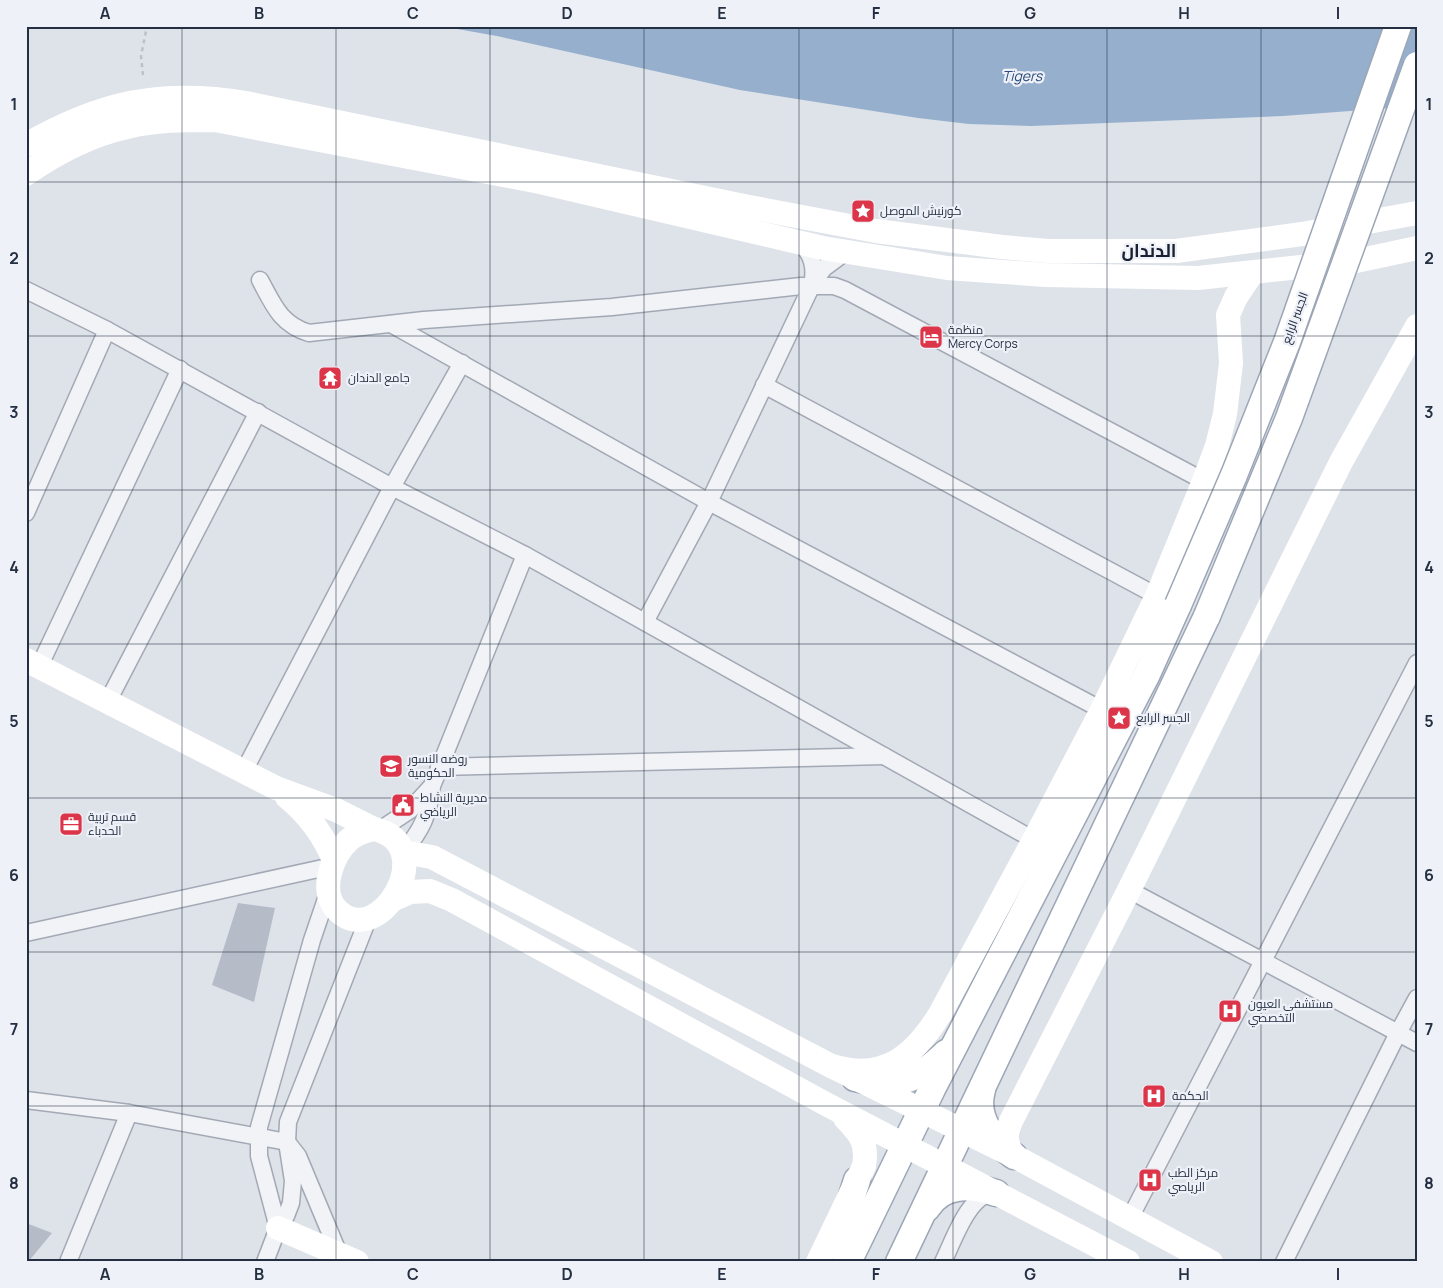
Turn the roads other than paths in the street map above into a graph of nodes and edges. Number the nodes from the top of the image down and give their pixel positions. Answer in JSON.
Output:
{"nodes":[{"id":1,"x":1398,"y":26,"type":"edge"},
{"id":2,"x":1417,"y":65,"type":"edge"},
{"id":3,"x":26,"y":145,"type":"edge"},
{"id":4,"x":26,"y":174,"type":"edge"},
{"id":5,"x":1417,"y":213,"type":"edge"},
{"id":6,"x":799,"y":241,"type":"junction"},
{"id":7,"x":1417,"y":248,"type":"edge"},
{"id":8,"x":846,"y":251,"type":"junction"},
{"id":9,"x":1252,"y":273,"type":"junction"},
{"id":10,"x":1198,"y":278,"type":"junction"},
{"id":11,"x":260,"y":280,"type":"dead end"},
{"id":12,"x":812,"y":285,"type":"junction"},
{"id":13,"x":26,"y":290,"type":"edge"},
{"id":14,"x":1228,"y":315,"type":"junction"},
{"id":15,"x":391,"y":324,"type":"junction"},
{"id":16,"x":1417,"y":326,"type":"edge"},
{"id":17,"x":107,"y":330,"type":"junction"},
{"id":18,"x":462,"y":363,"type":"junction"},
{"id":19,"x":180,"y":369,"type":"junction"},
{"id":20,"x":764,"y":385,"type":"junction"},
{"id":21,"x":258,"y":412,"type":"junction"},
{"id":22,"x":1204,"y":481,"type":"junction"},
{"id":23,"x":392,"y":487,"type":"junction"},
{"id":24,"x":709,"y":502,"type":"junction"},
{"id":25,"x":26,"y":513,"type":"edge"},
{"id":26,"x":525,"y":556,"type":"junction"},
{"id":27,"x":1168,"y":601,"type":"junction"},
{"id":28,"x":645,"y":622,"type":"junction"},
{"id":29,"x":1417,"y":663,"type":"edge"},
{"id":30,"x":33,"y":664,"type":"edge"},
{"id":31,"x":107,"y":703,"type":"junction"},
{"id":32,"x":1102,"y":710,"type":"junction"},
{"id":33,"x":884,"y":756,"type":"junction"},
{"id":34,"x":439,"y":766,"type":"junction"},
{"id":35,"x":244,"y":771,"type":"junction"},
{"id":36,"x":432,"y":786,"type":"junction"},
{"id":37,"x":276,"y":788,"type":"junction"},
{"id":38,"x":377,"y":829,"type":"junction"},
{"id":39,"x":1034,"y":840,"type":"junction"},
{"id":40,"x":403,"y":852,"type":"junction"},
{"id":41,"x":333,"y":863,"type":"junction"},
{"id":42,"x":329,"y":890,"type":"junction"},
{"id":43,"x":1129,"y":890,"type":"junction"},
{"id":44,"x":392,"y":900,"type":"junction"},
{"id":45,"x":368,"y":919,"type":"junction"},
{"id":46,"x":26,"y":933,"type":"edge"},
{"id":47,"x":1264,"y":961,"type":"junction"},
{"id":48,"x":1417,"y":998,"type":"edge"},
{"id":49,"x":961,"y":1032,"type":"junction"},
{"id":50,"x":1398,"y":1033,"type":"junction"},
{"id":51,"x":1417,"y":1043,"type":"edge"},
{"id":52,"x":832,"y":1066,"type":"junction"},
{"id":53,"x":855,"y":1078,"type":"junction"},
{"id":54,"x":984,"y":1083,"type":"junction"},
{"id":55,"x":26,"y":1100,"type":"edge"},
{"id":56,"x":832,"y":1107,"type":"junction"},
{"id":57,"x":921,"y":1110,"type":"junction"},
{"id":58,"x":129,"y":1114,"type":"junction"},
{"id":59,"x":962,"y":1130,"type":"junction"},
{"id":60,"x":257,"y":1137,"type":"junction"},
{"id":61,"x":287,"y":1142,"type":"junction"},
{"id":62,"x":904,"y":1145,"type":"junction"},
{"id":63,"x":1014,"y":1156,"type":"junction"},
{"id":64,"x":945,"y":1166,"type":"junction"},
{"id":65,"x":857,"y":1180,"type":"junction"},
{"id":66,"x":996,"y":1193,"type":"junction"},
{"id":67,"x":1130,"y":1218,"type":"junction"},
{"id":68,"x":916,"y":1226,"type":"junction"},
{"id":69,"x":278,"y":1228,"type":"junction"},
{"id":70,"x":348,"y":1258,"type":"edge"},
{"id":71,"x":1118,"y":1260,"type":"edge"},
{"id":72,"x":68,"y":1262,"type":"edge"},
{"id":73,"x":265,"y":1262,"type":"edge"},
{"id":74,"x":818,"y":1262,"type":"edge"},
{"id":75,"x":844,"y":1262,"type":"edge"},
{"id":76,"x":848,"y":1262,"type":"edge"},
{"id":77,"x":899,"y":1262,"type":"edge"},
{"id":78,"x":943,"y":1262,"type":"edge"},
{"id":79,"x":1211,"y":1262,"type":"edge"},
{"id":80,"x":1284,"y":1262,"type":"edge"}],
"edges":[{"from":1,"to":27,"type":"main road","name":"الجسر الرابع","bridge":true},
{"from":2,"to":54,"type":"main road","bridge":true},
{"from":3,"to":5,"type":"street"},
{"from":4,"to":6,"type":"street"},
{"from":6,"to":8,"type":"street"},
{"from":6,"to":12,"type":"street"},
{"from":7,"to":9,"type":"street"},
{"from":8,"to":10,"type":"street"},
{"from":8,"to":12,"type":"street"},
{"from":9,"to":10,"type":"street"},
{"from":9,"to":14,"type":"street"},
{"from":10,"to":14,"type":"street"},
{"from":11,"to":15,"type":"street"},
{"from":12,"to":15,"type":"street"},
{"from":12,"to":20,"type":"street"},
{"from":12,"to":22,"type":"street"},
{"from":13,"to":17,"type":"street"},
{"from":14,"to":22,"type":"street"},
{"from":15,"to":18,"type":"street"},
{"from":16,"to":43,"type":"street"},
{"from":17,"to":19,"type":"street"},
{"from":17,"to":25,"type":"street"},
{"from":18,"to":23,"type":"street"},
{"from":18,"to":24,"type":"street"},
{"from":19,"to":21,"type":"street"},
{"from":19,"to":30,"type":"street"},
{"from":20,"to":24,"type":"street"},
{"from":20,"to":27,"type":"street"},
{"from":21,"to":23,"type":"street"},
{"from":21,"to":31,"type":"street"},
{"from":22,"to":27,"type":"street"},
{"from":23,"to":26,"type":"street"},
{"from":23,"to":35,"type":"street"},
{"from":24,"to":28,"type":"street"},
{"from":24,"to":32,"type":"street"},
{"from":26,"to":28,"type":"street"},
{"from":26,"to":34,"type":"street"},
{"from":27,"to":32,"type":"street"},
{"from":27,"to":49,"type":"main road","name":"الجسر الرابع"},
{"from":28,"to":33,"type":"street"},
{"from":29,"to":47,"type":"street"},
{"from":30,"to":31,"type":"street"},
{"from":31,"to":35,"type":"street"},
{"from":32,"to":39,"type":"street"},
{"from":33,"to":34,"type":"street"},
{"from":33,"to":39,"type":"street"},
{"from":34,"to":36,"type":"street"},
{"from":35,"to":37,"type":"street"},
{"from":36,"to":38,"type":"street"},
{"from":36,"to":40,"type":"street"},
{"from":37,"to":38,"type":"street"},
{"from":37,"to":41,"type":"street"},
{"from":38,"to":40,"type":"street"},
{"from":38,"to":41,"type":"street"},
{"from":39,"to":52,"type":"street"},
{"from":40,"to":44,"type":"street"},
{"from":40,"to":52,"type":"street"},
{"from":41,"to":42,"type":"street"},
{"from":41,"to":46,"type":"street"},
{"from":42,"to":45,"type":"street"},
{"from":42,"to":60,"type":"street"},
{"from":43,"to":47,"type":"street"},
{"from":43,"to":63,"type":"street"},
{"from":44,"to":45,"type":"street"},
{"from":44,"to":56,"type":"street"},
{"from":45,"to":61,"type":"street"},
{"from":47,"to":50,"type":"street"},
{"from":47,"to":67,"type":"street"},
{"from":48,"to":50,"type":"street"},
{"from":49,"to":53,"type":"main road"},
{"from":49,"to":57,"type":"main road"},
{"from":50,"to":51,"type":"street"},
{"from":50,"to":80,"type":"street"},
{"from":52,"to":53,"type":"street"},
{"from":53,"to":57,"type":"street"},
{"from":54,"to":59,"type":"main road"},
{"from":54,"to":63,"type":"main road"},
{"from":55,"to":58,"type":"street"},
{"from":56,"to":62,"type":"street"},
{"from":56,"to":65,"type":"street"},
{"from":57,"to":59,"type":"street"},
{"from":57,"to":62,"type":"main road"},
{"from":58,"to":60,"type":"street"},
{"from":58,"to":72,"type":"street"},
{"from":59,"to":63,"type":"street"},
{"from":59,"to":64,"type":"main road"},
{"from":60,"to":61,"type":"street"},
{"from":60,"to":69,"type":"street"},
{"from":61,"to":69,"type":"street"},
{"from":61,"to":70,"type":"street"},
{"from":62,"to":64,"type":"street"},
{"from":62,"to":76,"type":"main road"},
{"from":63,"to":67,"type":"street"},
{"from":64,"to":66,"type":"street"},
{"from":64,"to":68,"type":"main road"},
{"from":65,"to":74,"type":"street"},
{"from":65,"to":75,"type":"main road"},
{"from":66,"to":68,"type":"main road"},
{"from":66,"to":71,"type":"street"},
{"from":66,"to":78,"type":"street"},
{"from":67,"to":79,"type":"street"},
{"from":68,"to":77,"type":"main road"},
{"from":69,"to":70,"type":"street"},
{"from":69,"to":73,"type":"street"}]}
